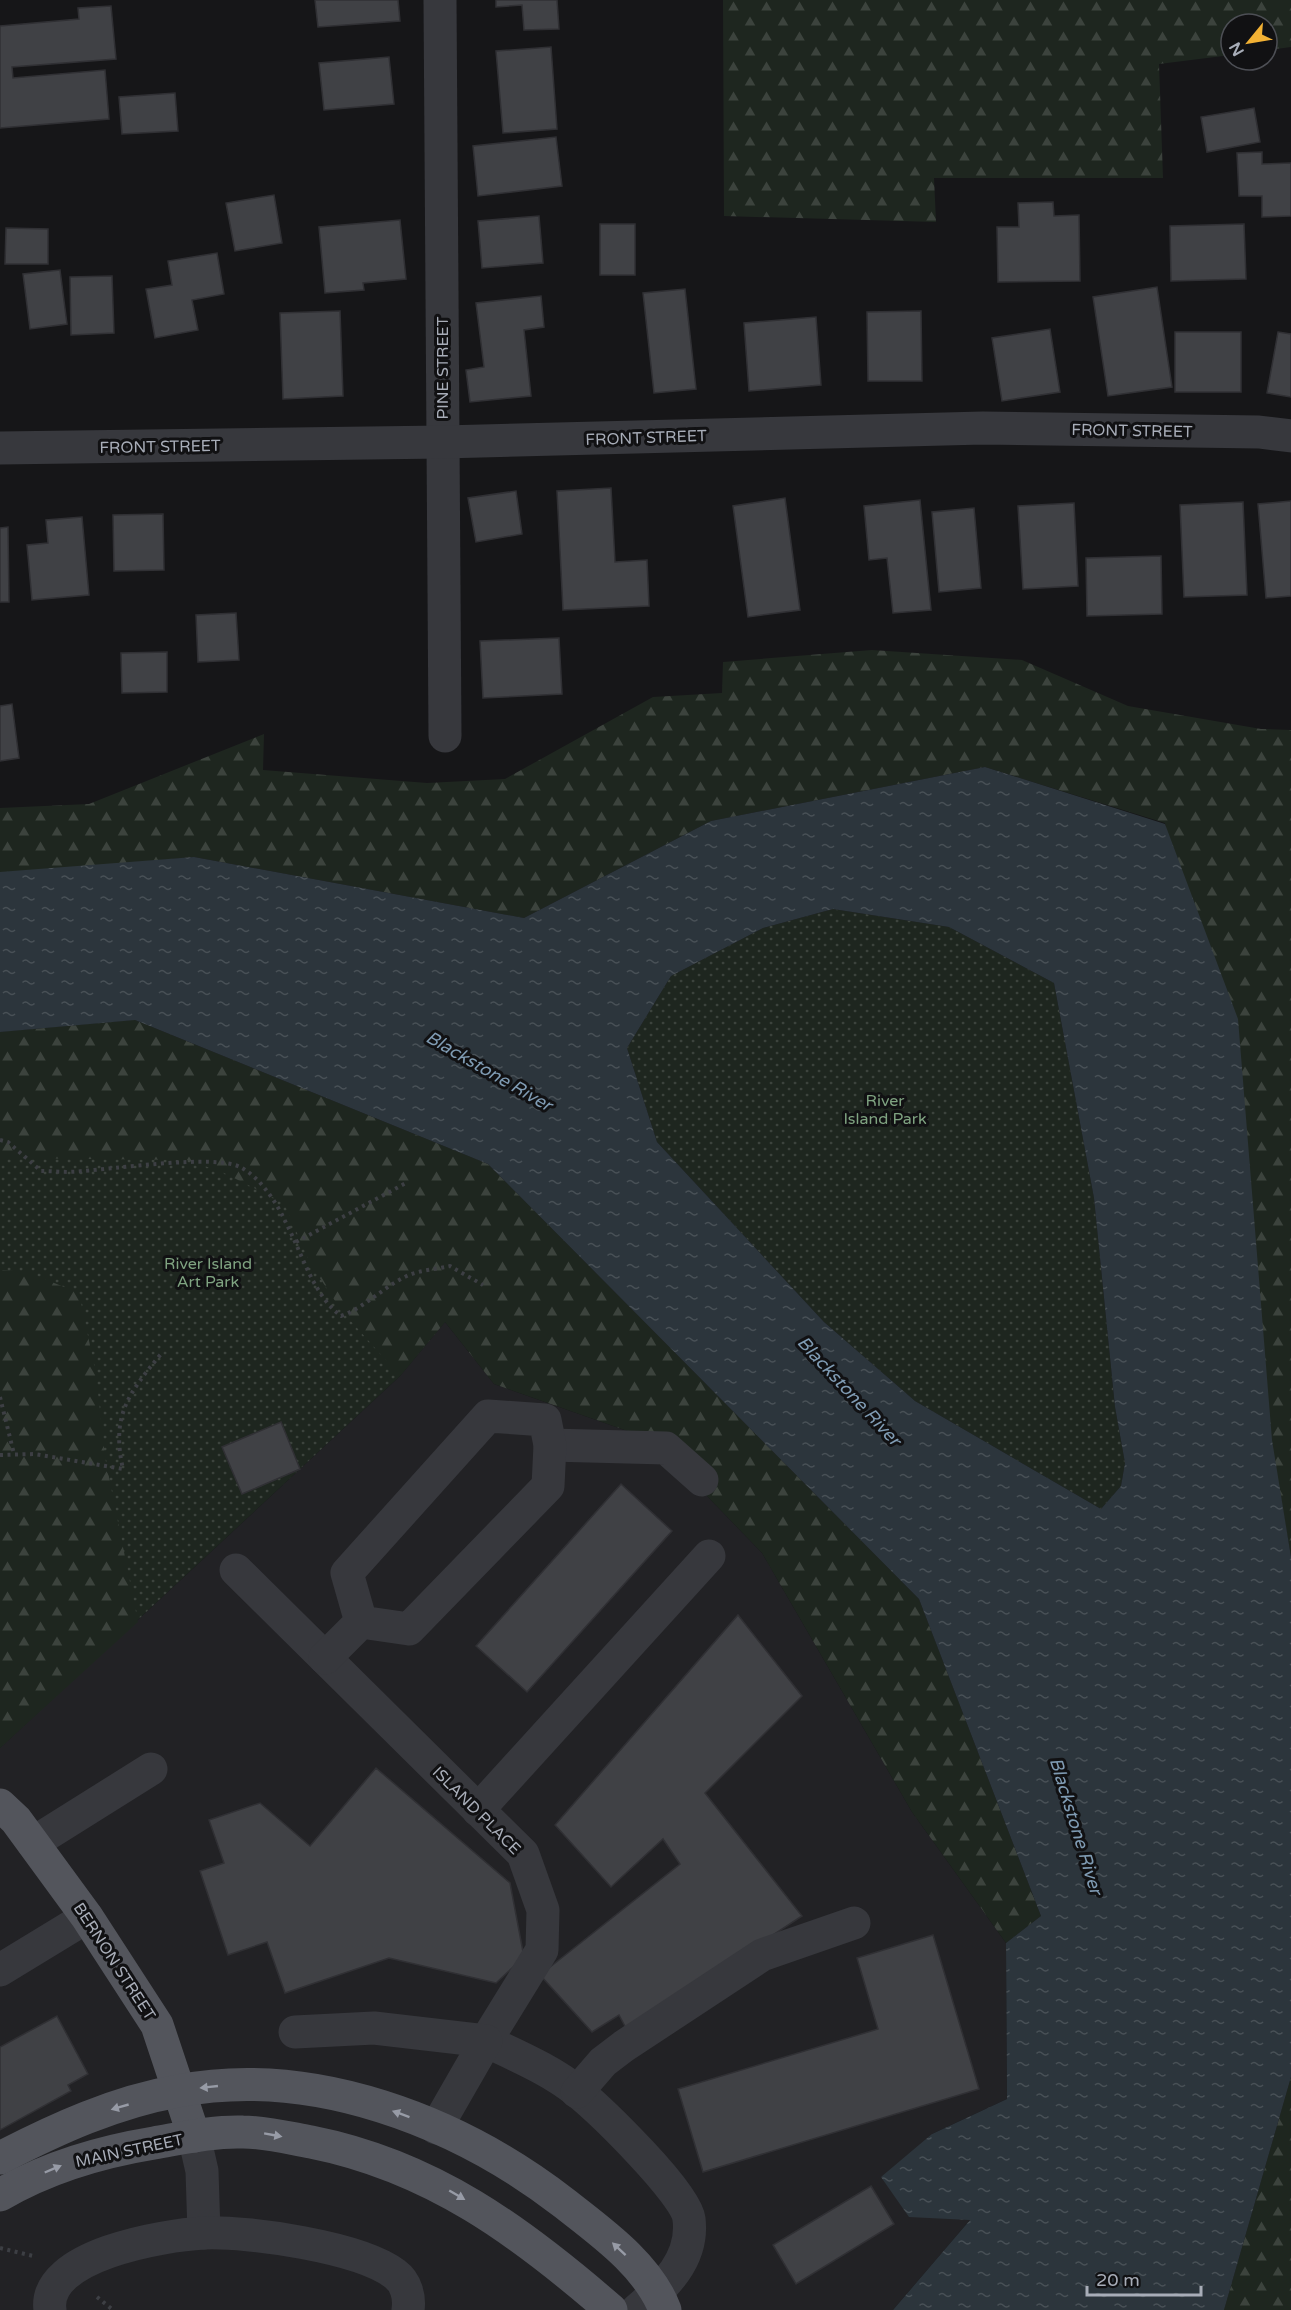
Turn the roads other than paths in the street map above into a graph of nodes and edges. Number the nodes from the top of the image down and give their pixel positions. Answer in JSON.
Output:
{"nodes":[{"id":1,"x":440,"y":0,"type":"edge"},
{"id":2,"x":1291,"y":436,"type":"edge"},
{"id":3,"x":443,"y":442,"type":"junction"},
{"id":4,"x":0,"y":448,"type":"edge"},
{"id":5,"x":445,"y":736,"type":"dead end"},
{"id":6,"x":550,"y":1445,"type":"junction"},
{"id":7,"x":702,"y":1480,"type":"dead end"},
{"id":8,"x":709,"y":1556,"type":"dead end"},
{"id":9,"x":236,"y":1570,"type":"dead end"},
{"id":10,"x":361,"y":1622,"type":"junction"},
{"id":11,"x":325,"y":1658,"type":"junction"},
{"id":12,"x":151,"y":1769,"type":"dead end"},
{"id":13,"x":0,"y":1805,"type":"edge"},
{"id":14,"x":478,"y":1810,"type":"junction"},
{"id":15,"x":33,"y":1843,"type":"junction"},
{"id":16,"x":87,"y":1917,"type":"junction"},
{"id":17,"x":854,"y":1923,"type":"dead end"},
{"id":18,"x":0,"y":1970,"type":"edge"},
{"id":19,"x":295,"y":2032,"type":"dead end"},
{"id":20,"x":486,"y":2041,"type":"junction"},
{"id":21,"x":177,"y":2091,"type":"junction"},
{"id":22,"x":578,"y":2092,"type":"junction"},
{"id":23,"x":436,"y":2128,"type":"junction"},
{"id":24,"x":194,"y":2136,"type":"junction"},
{"id":25,"x":0,"y":2158,"type":"edge"},
{"id":26,"x":0,"y":2195,"type":"edge"},
{"id":27,"x":204,"y":2233,"type":"junction"},
{"id":28,"x":654,"y":2304,"type":"edge"},
{"id":29,"x":50,"y":2310,"type":"edge"},
{"id":30,"x":408,"y":2310,"type":"edge"},
{"id":31,"x":611,"y":2310,"type":"edge"}],
"edges":[{"from":1,"to":3,"type":"street","name":"PINE STREET"},
{"from":2,"to":3,"type":"street","name":"FRONT STREET"},
{"from":3,"to":4,"type":"street","name":"FRONT STREET"},
{"from":3,"to":5,"type":"street","name":"PINE STREET"},
{"from":6,"to":7,"type":"street"},
{"from":6,"to":10,"type":"street"},
{"from":6,"to":10,"type":"street"},
{"from":8,"to":14,"type":"street"},
{"from":9,"to":11,"type":"street","name":"ISLAND PLACE"},
{"from":10,"to":11,"type":"street"},
{"from":11,"to":14,"type":"street","name":"ISLAND PLACE"},
{"from":12,"to":15,"type":"street"},
{"from":13,"to":15,"type":"main road","name":"BERNON STREET"},
{"from":14,"to":20,"type":"street","name":"ISLAND PLACE"},
{"from":15,"to":16,"type":"main road","name":"BERNON STREET"},
{"from":16,"to":18,"type":"street"},
{"from":16,"to":21,"type":"main road","name":"BERNON STREET"},
{"from":17,"to":22,"type":"street"},
{"from":19,"to":20,"type":"street"},
{"from":20,"to":22,"type":"street"},
{"from":20,"to":23,"type":"street","name":"ISLAND PLACE"},
{"from":23,"to":21,"type":"main road","one_way":true},
{"from":21,"to":24,"type":"main road","name":"BERNON STREET"},
{"from":21,"to":25,"type":"main road","one_way":true},
{"from":22,"to":28,"type":"street"},
{"from":28,"to":23,"type":"main road","one_way":true},
{"from":26,"to":24,"type":"main road","name":"MAIN STREET","one_way":true},
{"from":24,"to":27,"type":"street"},
{"from":24,"to":31,"type":"main road","name":"MAIN STREET","one_way":true},
{"from":27,"to":29,"type":"street"},
{"from":27,"to":30,"type":"street"}]}
